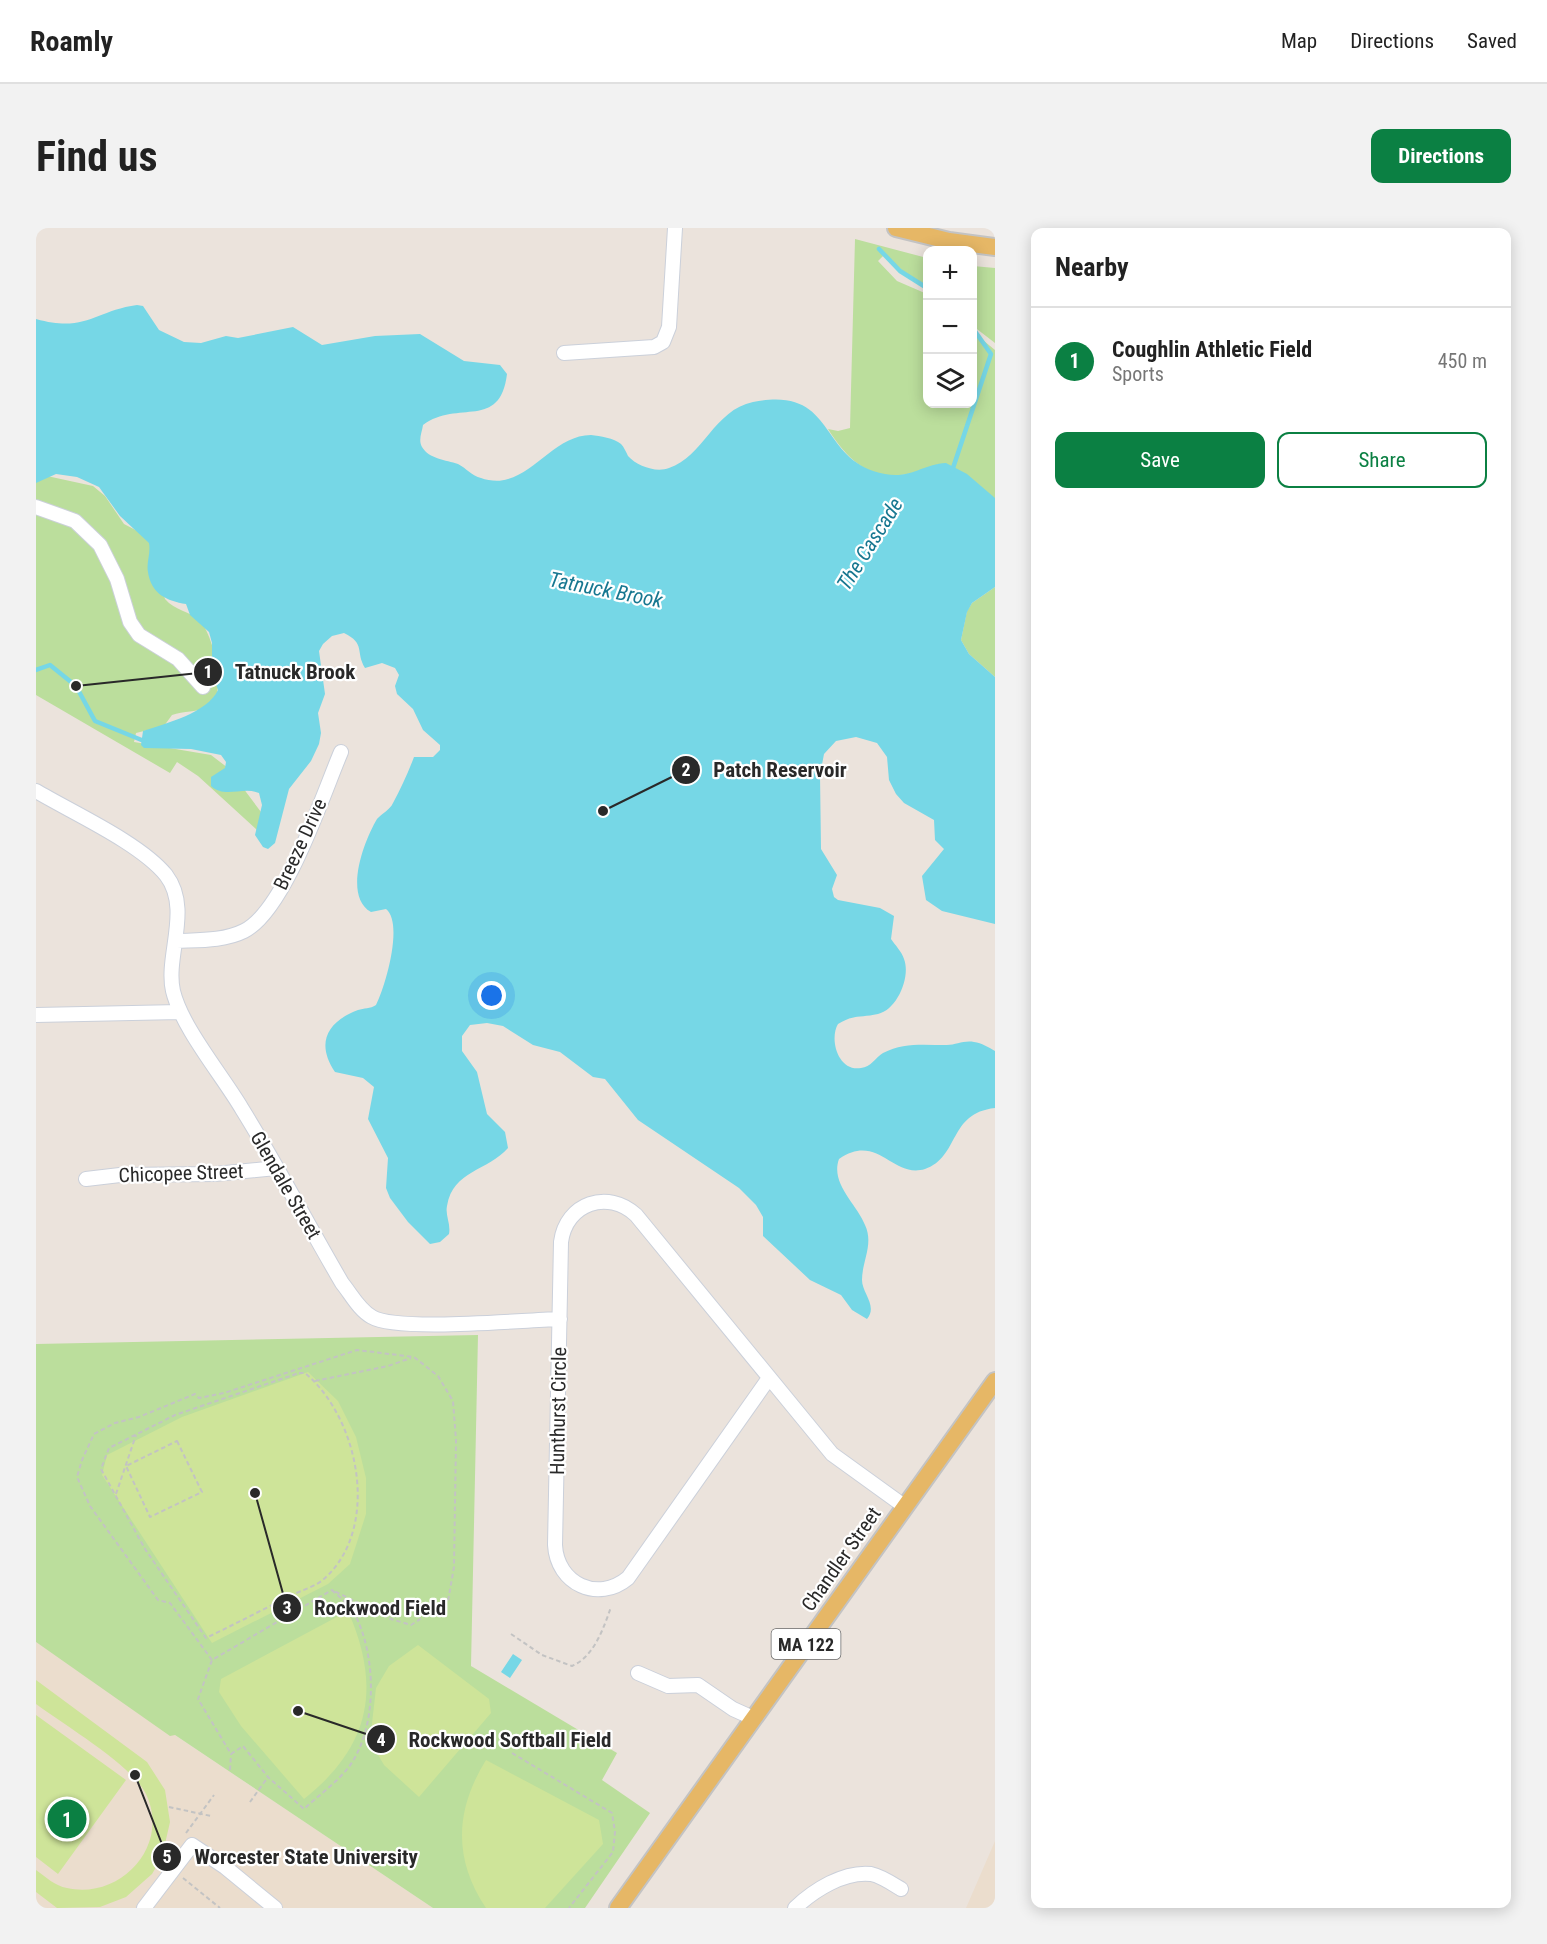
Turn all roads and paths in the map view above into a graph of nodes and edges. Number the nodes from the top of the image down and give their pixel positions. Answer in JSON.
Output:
{"nodes":[{"id":1,"x":675,"y":228,"type":"edge"},
{"id":2,"x":896,"y":228,"type":"edge"},
{"id":3,"x":995,"y":247,"type":"edge"},
{"id":4,"x":564,"y":353,"type":"dead end"},
{"id":5,"x":36,"y":507,"type":"edge"},
{"id":6,"x":202,"y":687,"type":"dead end"},
{"id":7,"x":341,"y":752,"type":"dead end"},
{"id":8,"x":36,"y":791,"type":"edge"},
{"id":9,"x":177,"y":941,"type":"junction"},
{"id":10,"x":180,"y":1012,"type":"junction"},
{"id":11,"x":36,"y":1015,"type":"edge"},
{"id":12,"x":276,"y":1168,"type":"junction"},
{"id":13,"x":86,"y":1179,"type":"dead end"},
{"id":14,"x":560,"y":1319,"type":"junction"},
{"id":15,"x":414,"y":1357,"type":"junction"},
{"id":16,"x":769,"y":1378,"type":"junction"},
{"id":17,"x":314,"y":1381,"type":"junction"},
{"id":18,"x":995,"y":1381,"type":"edge"},
{"id":19,"x":136,"y":1435,"type":"junction"},
{"id":20,"x":126,"y":1466,"type":"junction"},
{"id":21,"x":116,"y":1494,"type":"junction"},
{"id":22,"x":904,"y":1506,"type":"junction"},
{"id":23,"x":332,"y":1590,"type":"junction"},
{"id":24,"x":611,"y":1607,"type":"dead end"},
{"id":25,"x":511,"y":1634,"type":"dead end"},
{"id":26,"x":212,"y":1659,"type":"junction"},
{"id":27,"x":638,"y":1673,"type":"dead end"},
{"id":28,"x":753,"y":1718,"type":"junction"},
{"id":29,"x":512,"y":1753,"type":"dead end"},
{"id":30,"x":231,"y":1754,"type":"junction"},
{"id":31,"x":230,"y":1770,"type":"dead end"},
{"id":32,"x":268,"y":1777,"type":"junction"},
{"id":33,"x":214,"y":1795,"type":"dead end"},
{"id":34,"x":250,"y":1802,"type":"dead end"},
{"id":35,"x":170,"y":1807,"type":"dead end"},
{"id":36,"x":199,"y":1813,"type":"junction"},
{"id":37,"x":211,"y":1816,"type":"dead end"},
{"id":38,"x":189,"y":1842,"type":"junction"},
{"id":39,"x":174,"y":1870,"type":"junction"},
{"id":40,"x":902,"y":1889,"type":"dead end"},
{"id":41,"x":36,"y":1904,"type":"edge"},
{"id":42,"x":42,"y":1908,"type":"edge"},
{"id":43,"x":144,"y":1908,"type":"edge"},
{"id":44,"x":220,"y":1908,"type":"edge"},
{"id":45,"x":275,"y":1908,"type":"edge"},
{"id":46,"x":569,"y":1908,"type":"edge"},
{"id":47,"x":618,"y":1908,"type":"edge"},
{"id":48,"x":795,"y":1908,"type":"edge"}],
"edges":[{"from":1,"to":4,"type":"street"},
{"from":2,"to":3,"type":"main road"},
{"from":5,"to":6,"type":"street"},
{"from":7,"to":9,"type":"street","name":"Breeze Drive"},
{"from":8,"to":9,"type":"street","name":"Glendale Street"},
{"from":9,"to":10,"type":"street","name":"Glendale Street"},
{"from":10,"to":11,"type":"street"},
{"from":10,"to":12,"type":"street","name":"Glendale Street"},
{"from":12,"to":13,"type":"street","name":"Chicopee Street"},
{"from":12,"to":14,"type":"street","name":"Glendale Street"},
{"from":14,"to":16,"type":"street","name":"Hunthurst Circle"},
{"from":14,"to":16,"type":"street","name":"Hunthurst Circle"},
{"from":15,"to":17,"type":"path"},
{"from":15,"to":23,"type":"path"},
{"from":15,"to":26,"type":"path"},
{"from":16,"to":22,"type":"street","name":"Hunthurst Circle"},
{"from":17,"to":19,"type":"path"},
{"from":17,"to":21,"type":"path"},
{"from":18,"to":22,"type":"main road","name":"Chandler Street","number":"MA 122"},
{"from":19,"to":20,"type":"path"},
{"from":19,"to":21,"type":"path"},
{"from":20,"to":20,"type":"path"},
{"from":20,"to":21,"type":"path"},
{"from":22,"to":28,"type":"main road","name":"Chandler Street","number":"MA 122"},
{"from":23,"to":26,"type":"path"},
{"from":23,"to":32,"type":"path"},
{"from":24,"to":25,"type":"path"},
{"from":26,"to":30,"type":"path"},
{"from":27,"to":28,"type":"street"},
{"from":28,"to":47,"type":"main road","name":"Chandler Street","number":"MA 122"},
{"from":29,"to":46,"type":"path"},
{"from":30,"to":31,"type":"path"},
{"from":30,"to":32,"type":"path"},
{"from":32,"to":34,"type":"path"},
{"from":33,"to":36,"type":"path"},
{"from":35,"to":36,"type":"path"},
{"from":36,"to":37,"type":"path"},
{"from":36,"to":38,"type":"path"},
{"from":38,"to":39,"type":"street"},
{"from":38,"to":45,"type":"street"},
{"from":39,"to":43,"type":"street"},
{"from":39,"to":44,"type":"path"},
{"from":40,"to":48,"type":"street"},
{"from":41,"to":42,"type":"path"}]}
